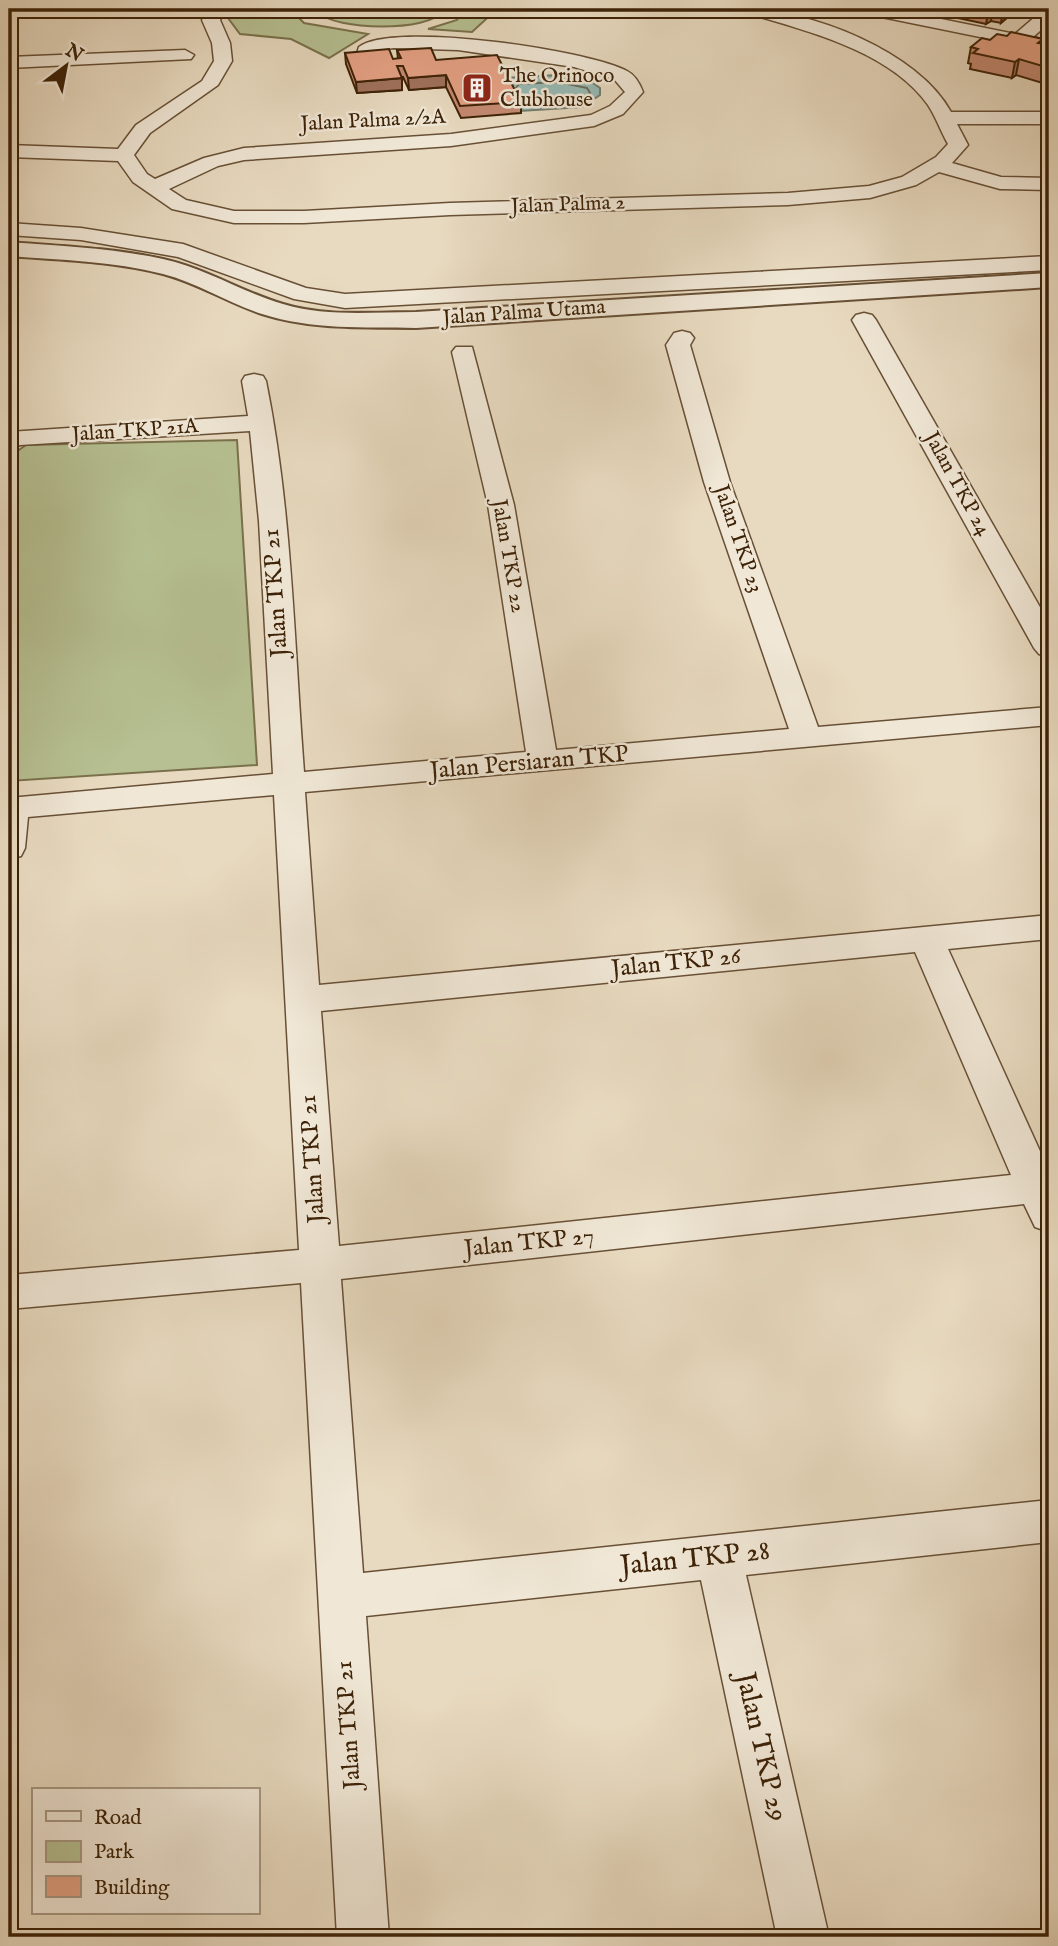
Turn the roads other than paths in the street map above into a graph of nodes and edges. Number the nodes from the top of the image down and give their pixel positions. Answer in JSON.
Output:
{"nodes":[{"id":1,"x":217,"y":9,"type":"edge"},
{"id":2,"x":753,"y":9,"type":"edge"},
{"id":3,"x":867,"y":9,"type":"edge"},
{"id":4,"x":1049,"y":14,"type":"edge"},
{"id":5,"x":1019,"y":40,"type":"junction"},
{"id":6,"x":1049,"y":46,"type":"edge"},
{"id":7,"x":185,"y":55,"type":"dead end"},
{"id":8,"x":364,"y":59,"type":"edge"},
{"id":9,"x":9,"y":64,"type":"edge"},
{"id":10,"x":944,"y":118,"type":"junction"},
{"id":11,"x":1049,"y":118,"type":"edge"},
{"id":12,"x":9,"y":151,"type":"edge"},
{"id":13,"x":124,"y":155,"type":"junction"},
{"id":14,"x":936,"y":165,"type":"junction"},
{"id":15,"x":1049,"y":184,"type":"edge"},
{"id":16,"x":153,"y":188,"type":"junction"},
{"id":17,"x":9,"y":229,"type":"edge"},
{"id":18,"x":9,"y":249,"type":"edge"},
{"id":19,"x":1049,"y":263,"type":"edge"},
{"id":20,"x":1049,"y":280,"type":"edge"},
{"id":21,"x":864,"y":320,"type":"dead end"},
{"id":22,"x":682,"y":338,"type":"dead end"},
{"id":23,"x":464,"y":352,"type":"dead end"},
{"id":24,"x":254,"y":381,"type":"dead end"},
{"id":25,"x":262,"y":423,"type":"junction"},
{"id":26,"x":9,"y":441,"type":"edge"},
{"id":27,"x":1049,"y":648,"type":"edge"},
{"id":28,"x":1049,"y":716,"type":"edge"},
{"id":29,"x":807,"y":738,"type":"junction"},
{"id":30,"x":543,"y":762,"type":"junction"},
{"id":31,"x":288,"y":785,"type":"junction"},
{"id":32,"x":11,"y":808,"type":"edge"},
{"id":33,"x":9,"y":848,"type":"edge"},
{"id":34,"x":1049,"y":927,"type":"edge"},
{"id":35,"x":926,"y":939,"type":"junction"},
{"id":36,"x":303,"y":1000,"type":"junction"},
{"id":37,"x":1045,"y":1197,"type":"edge"},
{"id":38,"x":320,"y":1265,"type":"junction"},
{"id":39,"x":9,"y":1292,"type":"edge"},
{"id":40,"x":1049,"y":1521,"type":"edge"},
{"id":41,"x":719,"y":1556,"type":"junction"},
{"id":42,"x":340,"y":1597,"type":"junction"},
{"id":43,"x":363,"y":1937,"type":"edge"},
{"id":44,"x":803,"y":1937,"type":"edge"}],
"edges":[{"from":1,"to":13,"type":"street"},
{"from":2,"to":10,"type":"street","name":"Jalan Palma 2"},
{"from":3,"to":5,"type":"street"},
{"from":4,"to":5,"type":"street"},
{"from":5,"to":6,"type":"street"},
{"from":7,"to":9,"type":"street"},
{"from":8,"to":16,"type":"street","name":"Jalan Palma 2/2A"},
{"from":10,"to":11,"type":"street"},
{"from":10,"to":14,"type":"street","name":"Jalan Palma 2"},
{"from":12,"to":13,"type":"street"},
{"from":13,"to":16,"type":"street","name":"Jalan Palma 2"},
{"from":14,"to":15,"type":"street"},
{"from":14,"to":16,"type":"street","name":"Jalan Palma 2"},
{"from":17,"to":19,"type":"street"},
{"from":18,"to":20,"type":"street","name":"Jalan Palma Utama"},
{"from":21,"to":27,"type":"street","name":"Jalan TKP 24"},
{"from":22,"to":29,"type":"street","name":"Jalan TKP 23"},
{"from":23,"to":30,"type":"street","name":"Jalan TKP 22"},
{"from":24,"to":25,"type":"street","name":"Jalan TKP 21"},
{"from":25,"to":26,"type":"street","name":"Jalan TKP 21A"},
{"from":25,"to":31,"type":"street","name":"Jalan TKP 21"},
{"from":28,"to":29,"type":"street","name":"Jalan Persiaran TKP"},
{"from":29,"to":30,"type":"street","name":"Jalan Persiaran TKP"},
{"from":30,"to":31,"type":"street","name":"Jalan Persiaran TKP"},
{"from":31,"to":32,"type":"street","name":"Jalan Persiaran TKP"},
{"from":31,"to":36,"type":"street","name":"Jalan TKP 21"},
{"from":32,"to":33,"type":"street"},
{"from":34,"to":35,"type":"street","name":"Jalan TKP 26"},
{"from":35,"to":36,"type":"street","name":"Jalan TKP 26"},
{"from":35,"to":37,"type":"street"},
{"from":36,"to":38,"type":"street","name":"Jalan TKP 21"},
{"from":37,"to":38,"type":"street","name":"Jalan TKP 27"},
{"from":38,"to":39,"type":"street","name":"Jalan TKP 27"},
{"from":38,"to":42,"type":"street","name":"Jalan TKP 21"},
{"from":40,"to":41,"type":"street","name":"Jalan TKP 28"},
{"from":41,"to":42,"type":"street","name":"Jalan TKP 28"},
{"from":41,"to":44,"type":"street","name":"Jalan TKP 29"},
{"from":42,"to":43,"type":"street","name":"Jalan TKP 21"}]}
